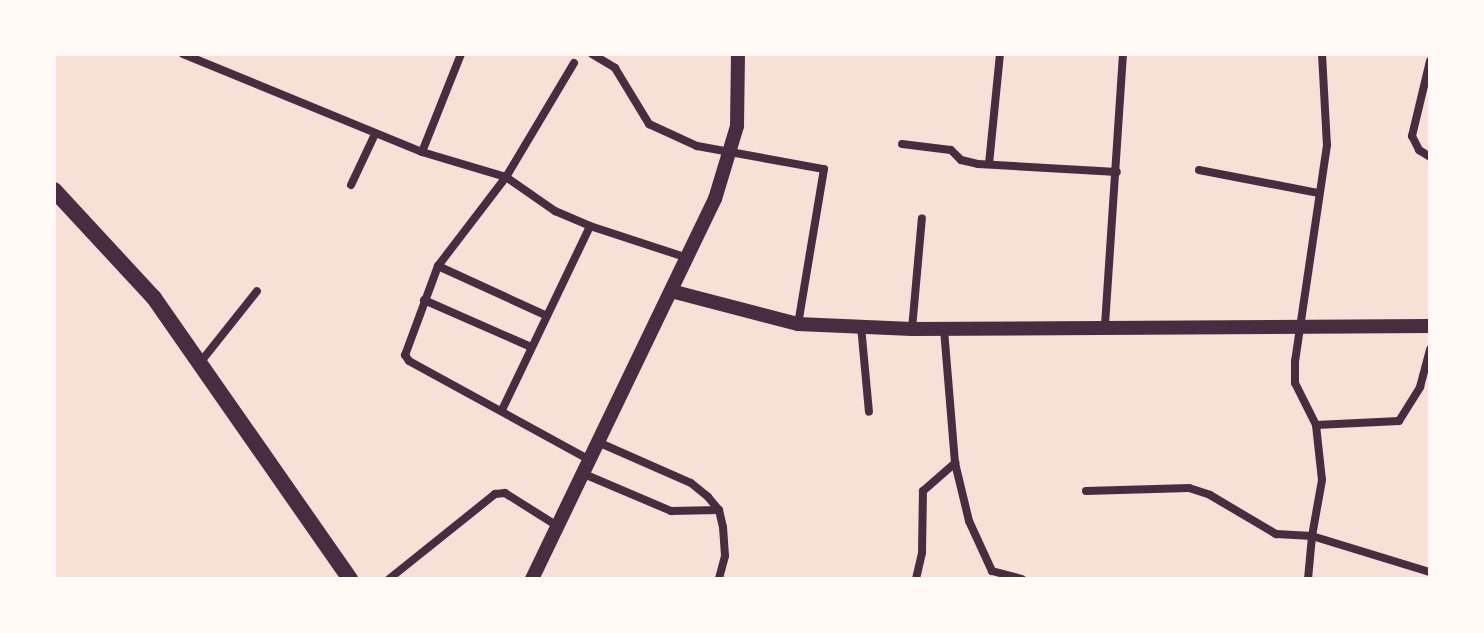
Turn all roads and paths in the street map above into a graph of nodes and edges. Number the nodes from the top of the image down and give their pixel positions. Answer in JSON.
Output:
{"nodes":[{"id":1,"x":183,"y":54,"type":"edge"},
{"id":2,"x":461,"y":54,"type":"edge"},
{"id":3,"x":592,"y":54,"type":"edge"},
{"id":4,"x":738,"y":54,"type":"edge"},
{"id":5,"x":1000,"y":54,"type":"edge"},
{"id":6,"x":1123,"y":54,"type":"edge"},
{"id":7,"x":1322,"y":54,"type":"edge"},
{"id":8,"x":1430,"y":61,"type":"edge"},
{"id":9,"x":574,"y":63,"type":"dead end"},
{"id":10,"x":375,"y":134,"type":"junction"},
{"id":11,"x":902,"y":144,"type":"dead end"},
{"id":12,"x":422,"y":152,"type":"junction"},
{"id":13,"x":731,"y":154,"type":"junction"},
{"id":14,"x":1430,"y":157,"type":"edge"},
{"id":15,"x":989,"y":164,"type":"junction"},
{"id":16,"x":1199,"y":170,"type":"dead end"},
{"id":17,"x":1117,"y":172,"type":"junction"},
{"id":18,"x":506,"y":177,"type":"junction"},
{"id":19,"x":351,"y":185,"type":"dead end"},
{"id":20,"x":54,"y":190,"type":"edge"},
{"id":21,"x":1319,"y":193,"type":"junction"},
{"id":22,"x":922,"y":218,"type":"dead end"},
{"id":23,"x":590,"y":226,"type":"junction"},
{"id":24,"x":689,"y":258,"type":"junction"},
{"id":25,"x":438,"y":266,"type":"junction"},
{"id":26,"x":257,"y":291,"type":"dead end"},
{"id":27,"x":671,"y":291,"type":"junction"},
{"id":28,"x":424,"y":300,"type":"junction"},
{"id":29,"x":545,"y":315,"type":"junction"},
{"id":30,"x":1300,"y":323,"type":"junction"},
{"id":31,"x":798,"y":324,"type":"junction"},
{"id":32,"x":1105,"y":325,"type":"junction"},
{"id":33,"x":861,"y":326,"type":"junction"},
{"id":34,"x":1430,"y":326,"type":"edge"},
{"id":35,"x":944,"y":328,"type":"junction"},
{"id":36,"x":912,"y":329,"type":"junction"},
{"id":37,"x":531,"y":347,"type":"junction"},
{"id":38,"x":1430,"y":349,"type":"edge"},
{"id":39,"x":198,"y":365,"type":"junction"},
{"id":40,"x":502,"y":410,"type":"junction"},
{"id":41,"x":869,"y":412,"type":"dead end"},
{"id":42,"x":1316,"y":425,"type":"junction"},
{"id":43,"x":600,"y":443,"type":"junction"},
{"id":44,"x":590,"y":460,"type":"junction"},
{"id":45,"x":955,"y":463,"type":"junction"},
{"id":46,"x":584,"y":474,"type":"junction"},
{"id":47,"x":1086,"y":491,"type":"dead end"},
{"id":48,"x":719,"y":510,"type":"junction"},
{"id":49,"x":559,"y":527,"type":"junction"},
{"id":50,"x":1312,"y":536,"type":"junction"},
{"id":51,"x":1430,"y":572,"type":"edge"},
{"id":52,"x":346,"y":578,"type":"edge"},
{"id":53,"x":389,"y":579,"type":"edge"},
{"id":54,"x":532,"y":579,"type":"edge"},
{"id":55,"x":719,"y":579,"type":"edge"},
{"id":56,"x":916,"y":579,"type":"edge"},
{"id":57,"x":1022,"y":579,"type":"edge"},
{"id":58,"x":1308,"y":579,"type":"edge"}],
"edges":[{"from":1,"to":10,"type":"street"},
{"from":2,"to":12,"type":"street"},
{"from":3,"to":13,"type":"street"},
{"from":4,"to":13,"type":"street"},
{"from":5,"to":15,"type":"street"},
{"from":6,"to":17,"type":"street"},
{"from":7,"to":21,"type":"street"},
{"from":8,"to":14,"type":"street"},
{"from":9,"to":18,"type":"street"},
{"from":10,"to":12,"type":"street"},
{"from":10,"to":19,"type":"street"},
{"from":11,"to":15,"type":"street"},
{"from":12,"to":18,"type":"street"},
{"from":13,"to":24,"type":"street"},
{"from":13,"to":31,"type":"street"},
{"from":15,"to":17,"type":"street"},
{"from":16,"to":21,"type":"street"},
{"from":17,"to":32,"type":"street"},
{"from":18,"to":23,"type":"street"},
{"from":18,"to":25,"type":"street"},
{"from":20,"to":39,"type":"main road"},
{"from":21,"to":30,"type":"street"},
{"from":22,"to":36,"type":"street"},
{"from":23,"to":24,"type":"street"},
{"from":23,"to":29,"type":"street"},
{"from":24,"to":27,"type":"street"},
{"from":25,"to":28,"type":"street"},
{"from":25,"to":29,"type":"street"},
{"from":26,"to":39,"type":"street"},
{"from":27,"to":31,"type":"street"},
{"from":27,"to":43,"type":"street"},
{"from":28,"to":37,"type":"street"},
{"from":28,"to":40,"type":"street"},
{"from":29,"to":37,"type":"street"},
{"from":30,"to":32,"type":"street"},
{"from":30,"to":34,"type":"street"},
{"from":30,"to":42,"type":"street"},
{"from":31,"to":33,"type":"street"},
{"from":32,"to":35,"type":"street"},
{"from":33,"to":36,"type":"street"},
{"from":33,"to":41,"type":"street"},
{"from":35,"to":36,"type":"street"},
{"from":35,"to":45,"type":"street"},
{"from":37,"to":40,"type":"street"},
{"from":38,"to":42,"type":"street"},
{"from":39,"to":52,"type":"main road"},
{"from":40,"to":44,"type":"street"},
{"from":42,"to":50,"type":"street"},
{"from":43,"to":44,"type":"street"},
{"from":43,"to":48,"type":"street"},
{"from":44,"to":46,"type":"street"},
{"from":45,"to":56,"type":"street"},
{"from":45,"to":57,"type":"street"},
{"from":46,"to":48,"type":"street"},
{"from":46,"to":49,"type":"street"},
{"from":47,"to":50,"type":"street"},
{"from":48,"to":55,"type":"street"},
{"from":49,"to":53,"type":"street"},
{"from":49,"to":54,"type":"street"},
{"from":50,"to":51,"type":"street"},
{"from":50,"to":58,"type":"street"}]}
